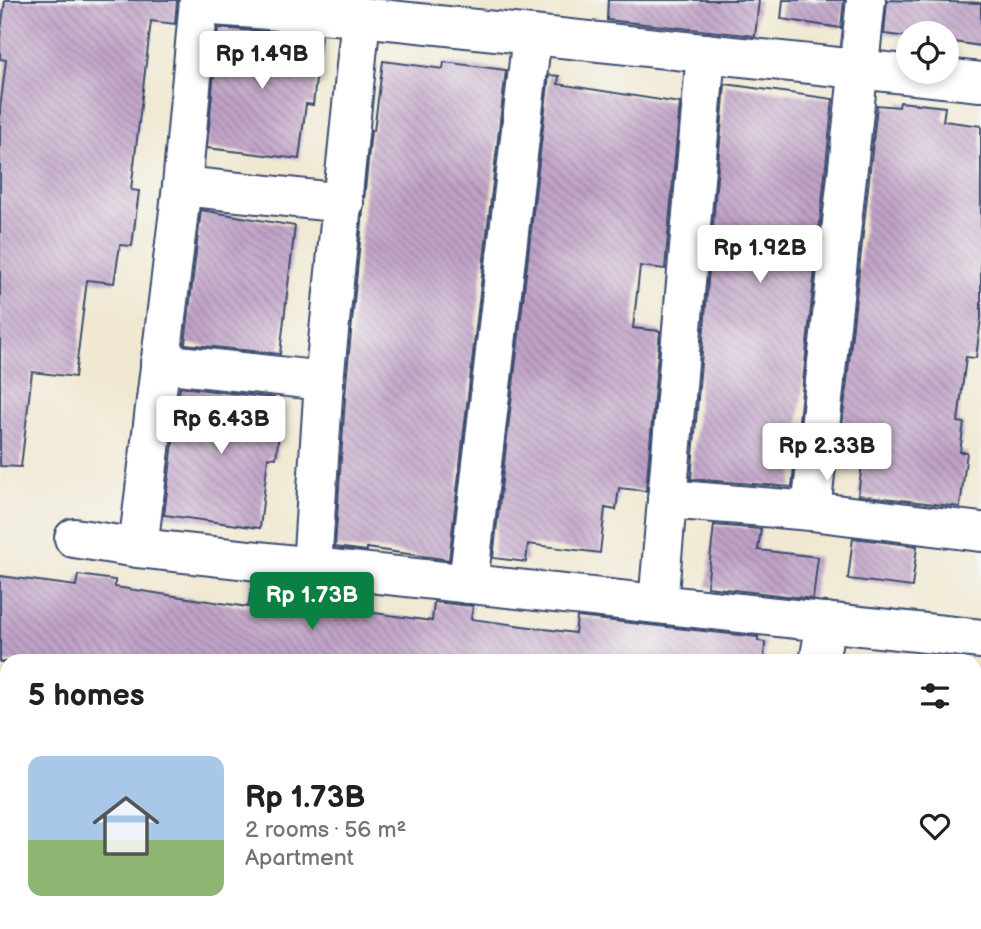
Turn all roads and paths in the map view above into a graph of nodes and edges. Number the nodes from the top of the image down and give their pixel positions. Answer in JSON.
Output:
{"nodes":[{"id":1,"x":866,"y":0,"type":"edge"},
{"id":2,"x":199,"y":2,"type":"edge"},
{"id":3,"x":361,"y":17,"type":"junction"},
{"id":4,"x":532,"y":35,"type":"junction"},
{"id":5,"x":706,"y":53,"type":"junction"},
{"id":6,"x":859,"y":70,"type":"junction"},
{"id":7,"x":981,"y":82,"type":"edge"},
{"id":8,"x":182,"y":186,"type":"junction"},
{"id":9,"x":344,"y":203,"type":"junction"},
{"id":10,"x":160,"y":363,"type":"junction"},
{"id":11,"x":324,"y":381,"type":"junction"},
{"id":12,"x":667,"y":499,"type":"junction"},
{"id":13,"x":811,"y":511,"type":"junction"},
{"id":14,"x":981,"y":532,"type":"edge"},
{"id":15,"x":74,"y":538,"type":"dead end"},
{"id":16,"x":138,"y":548,"type":"junction"},
{"id":17,"x":312,"y":567,"type":"junction"},
{"id":18,"x":468,"y":584,"type":"junction"},
{"id":19,"x":658,"y":604,"type":"junction"},
{"id":20,"x":825,"y":622,"type":"junction"},
{"id":21,"x":981,"y":639,"type":"edge"},
{"id":22,"x":820,"y":654,"type":"edge"}],
"edges":[{"from":1,"to":6,"type":"street"},
{"from":2,"to":3,"type":"street"},
{"from":2,"to":8,"type":"street"},
{"from":3,"to":4,"type":"street"},
{"from":3,"to":9,"type":"street"},
{"from":4,"to":5,"type":"street"},
{"from":4,"to":18,"type":"street"},
{"from":5,"to":6,"type":"street"},
{"from":5,"to":12,"type":"street"},
{"from":6,"to":7,"type":"street"},
{"from":6,"to":13,"type":"street"},
{"from":8,"to":9,"type":"street"},
{"from":8,"to":10,"type":"street"},
{"from":9,"to":11,"type":"street"},
{"from":10,"to":11,"type":"street"},
{"from":10,"to":16,"type":"street"},
{"from":11,"to":17,"type":"street"},
{"from":12,"to":13,"type":"street"},
{"from":12,"to":19,"type":"street"},
{"from":13,"to":14,"type":"street"},
{"from":15,"to":16,"type":"street"},
{"from":16,"to":17,"type":"street"},
{"from":17,"to":18,"type":"street"},
{"from":18,"to":19,"type":"street"},
{"from":19,"to":20,"type":"street"},
{"from":20,"to":21,"type":"street"},
{"from":20,"to":22,"type":"street"}]}
